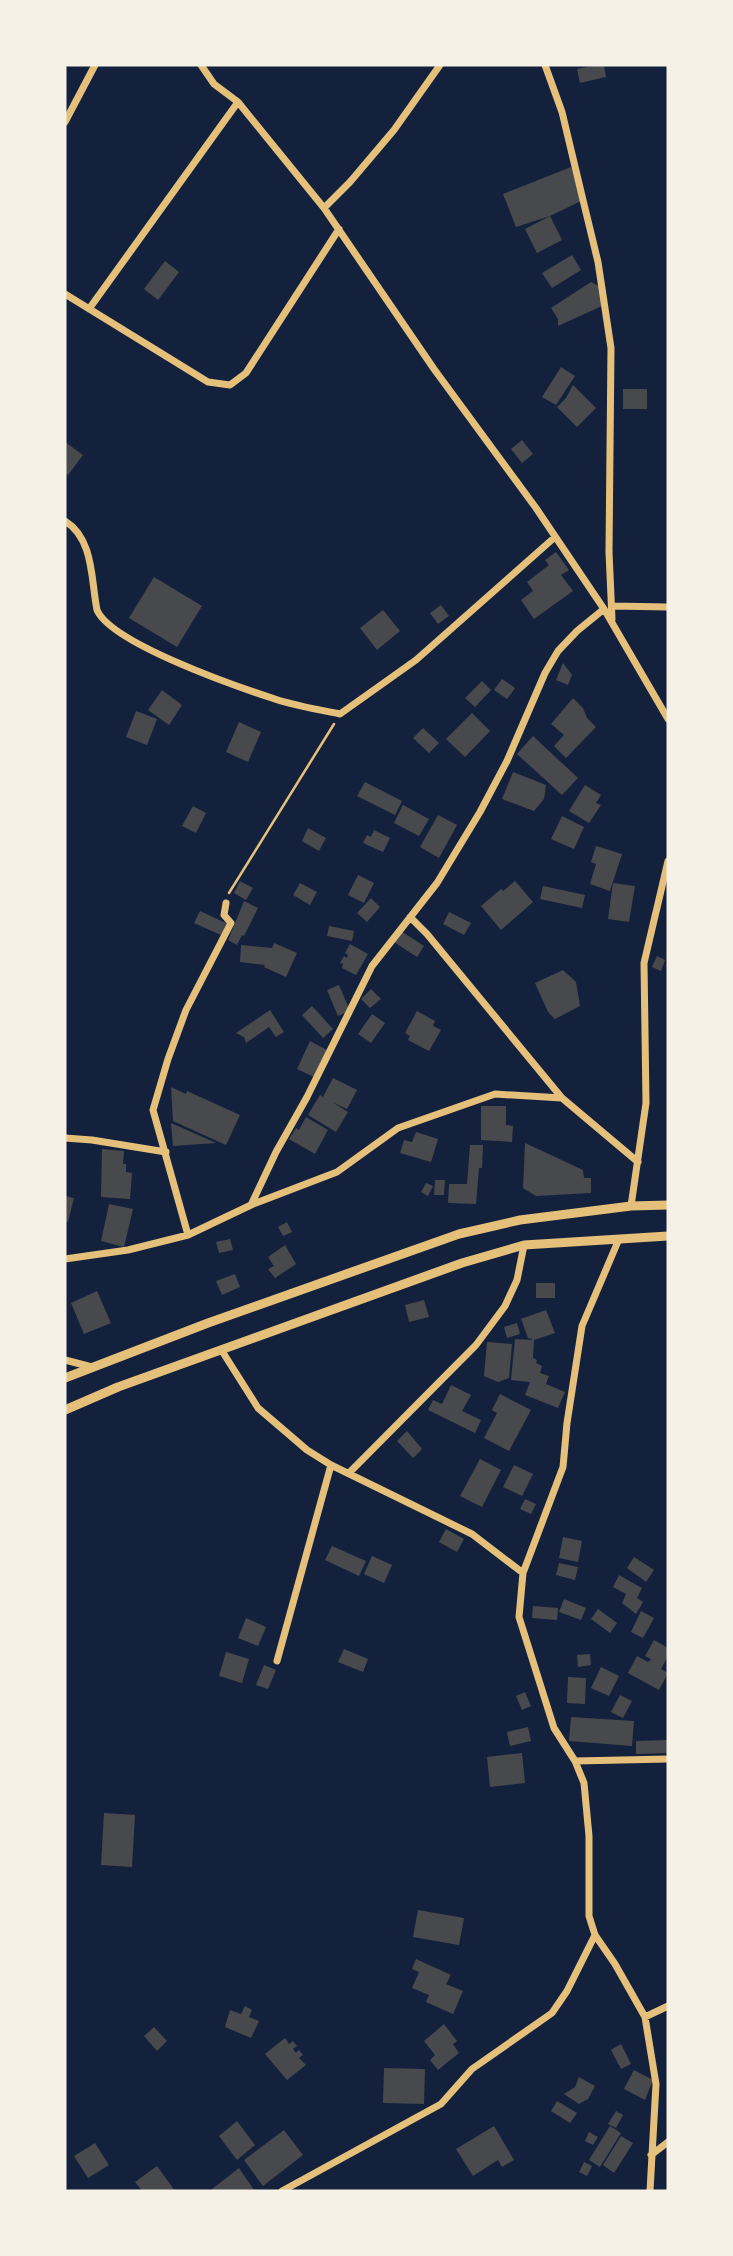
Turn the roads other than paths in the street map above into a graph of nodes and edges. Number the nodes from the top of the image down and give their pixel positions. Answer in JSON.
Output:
{"nodes":[{"id":1,"x":96,"y":65,"type":"edge"},
{"id":2,"x":201,"y":65,"type":"edge"},
{"id":3,"x":440,"y":65,"type":"edge"},
{"id":4,"x":545,"y":65,"type":"edge"},
{"id":5,"x":238,"y":102,"type":"junction"},
{"id":6,"x":65,"y":122,"type":"edge"},
{"id":7,"x":324,"y":208,"type":"junction"},
{"id":8,"x":339,"y":229,"type":"junction"},
{"id":9,"x":65,"y":294,"type":"edge"},
{"id":10,"x":89,"y":309,"type":"junction"},
{"id":11,"x":65,"y":521,"type":"edge"},
{"id":12,"x":555,"y":537,"type":"junction"},
{"id":13,"x":608,"y":607,"type":"junction"},
{"id":14,"x":668,"y":607,"type":"edge"},
{"id":15,"x":668,"y":719,"type":"edge"},
{"id":16,"x":668,"y":861,"type":"edge"},
{"id":17,"x":226,"y":903,"type":"road end"},
{"id":18,"x":410,"y":917,"type":"junction"},
{"id":19,"x":562,"y":1098,"type":"junction"},
{"id":20,"x":65,"y":1138,"type":"edge"},
{"id":21,"x":166,"y":1152,"type":"junction"},
{"id":22,"x":638,"y":1162,"type":"junction"},
{"id":23,"x":251,"y":1205,"type":"junction"},
{"id":24,"x":668,"y":1205,"type":"edge"},
{"id":25,"x":631,"y":1206,"type":"junction"},
{"id":26,"x":188,"y":1234,"type":"junction"},
{"id":27,"x":668,"y":1237,"type":"edge"},
{"id":28,"x":619,"y":1239,"type":"junction"},
{"id":29,"x":524,"y":1245,"type":"junction"},
{"id":30,"x":65,"y":1259,"type":"edge"},
{"id":31,"x":222,"y":1351,"type":"junction"},
{"id":32,"x":65,"y":1360,"type":"edge"},
{"id":33,"x":93,"y":1367,"type":"junction"},
{"id":34,"x":65,"y":1378,"type":"edge"},
{"id":35,"x":65,"y":1410,"type":"edge"},
{"id":36,"x":331,"y":1465,"type":"junction"},
{"id":37,"x":349,"y":1473,"type":"junction"},
{"id":38,"x":523,"y":1573,"type":"junction"},
{"id":39,"x":277,"y":1661,"type":"dead end"},
{"id":40,"x":668,"y":1759,"type":"edge"},
{"id":41,"x":575,"y":1761,"type":"junction"},
{"id":42,"x":595,"y":1935,"type":"junction"},
{"id":43,"x":668,"y":2006,"type":"edge"},
{"id":44,"x":645,"y":2017,"type":"junction"},
{"id":45,"x":668,"y":2142,"type":"edge"},
{"id":46,"x":651,"y":2155,"type":"junction"},
{"id":47,"x":282,"y":2191,"type":"edge"},
{"id":48,"x":650,"y":2191,"type":"edge"}],
"edges":[{"from":1,"to":6,"type":"street"},
{"from":2,"to":5,"type":"street"},
{"from":3,"to":7,"type":"street"},
{"from":4,"to":13,"type":"street"},
{"from":5,"to":7,"type":"street"},
{"from":5,"to":10,"type":"street"},
{"from":7,"to":8,"type":"street"},
{"from":8,"to":10,"type":"street"},
{"from":8,"to":12,"type":"street"},
{"from":9,"to":10,"type":"street"},
{"from":11,"to":12,"type":"street"},
{"from":12,"to":13,"type":"street"},
{"from":13,"to":14,"type":"street"},
{"from":13,"to":15,"type":"street"},
{"from":13,"to":18,"type":"street"},
{"from":16,"to":22,"type":"street"},
{"from":17,"to":21,"type":"street"},
{"from":18,"to":19,"type":"street"},
{"from":18,"to":23,"type":"street"},
{"from":19,"to":22,"type":"street"},
{"from":19,"to":23,"type":"street"},
{"from":20,"to":21,"type":"street"},
{"from":21,"to":26,"type":"street"},
{"from":22,"to":25,"type":"street"},
{"from":23,"to":26,"type":"street"},
{"from":24,"to":25,"type":"street"},
{"from":25,"to":33,"type":"street"},
{"from":26,"to":30,"type":"street"},
{"from":27,"to":28,"type":"street"},
{"from":28,"to":29,"type":"street"},
{"from":28,"to":38,"type":"street"},
{"from":29,"to":31,"type":"street"},
{"from":29,"to":37,"type":"street"},
{"from":31,"to":35,"type":"street"},
{"from":31,"to":36,"type":"street"},
{"from":32,"to":33,"type":"street"},
{"from":33,"to":34,"type":"street"},
{"from":36,"to":37,"type":"street"},
{"from":36,"to":39,"type":"street"},
{"from":37,"to":38,"type":"street"},
{"from":38,"to":41,"type":"street"},
{"from":40,"to":41,"type":"street"},
{"from":41,"to":42,"type":"street"},
{"from":42,"to":44,"type":"street"},
{"from":42,"to":47,"type":"street"},
{"from":43,"to":44,"type":"street"},
{"from":44,"to":46,"type":"street"},
{"from":45,"to":46,"type":"street"},
{"from":46,"to":48,"type":"street"}]}
